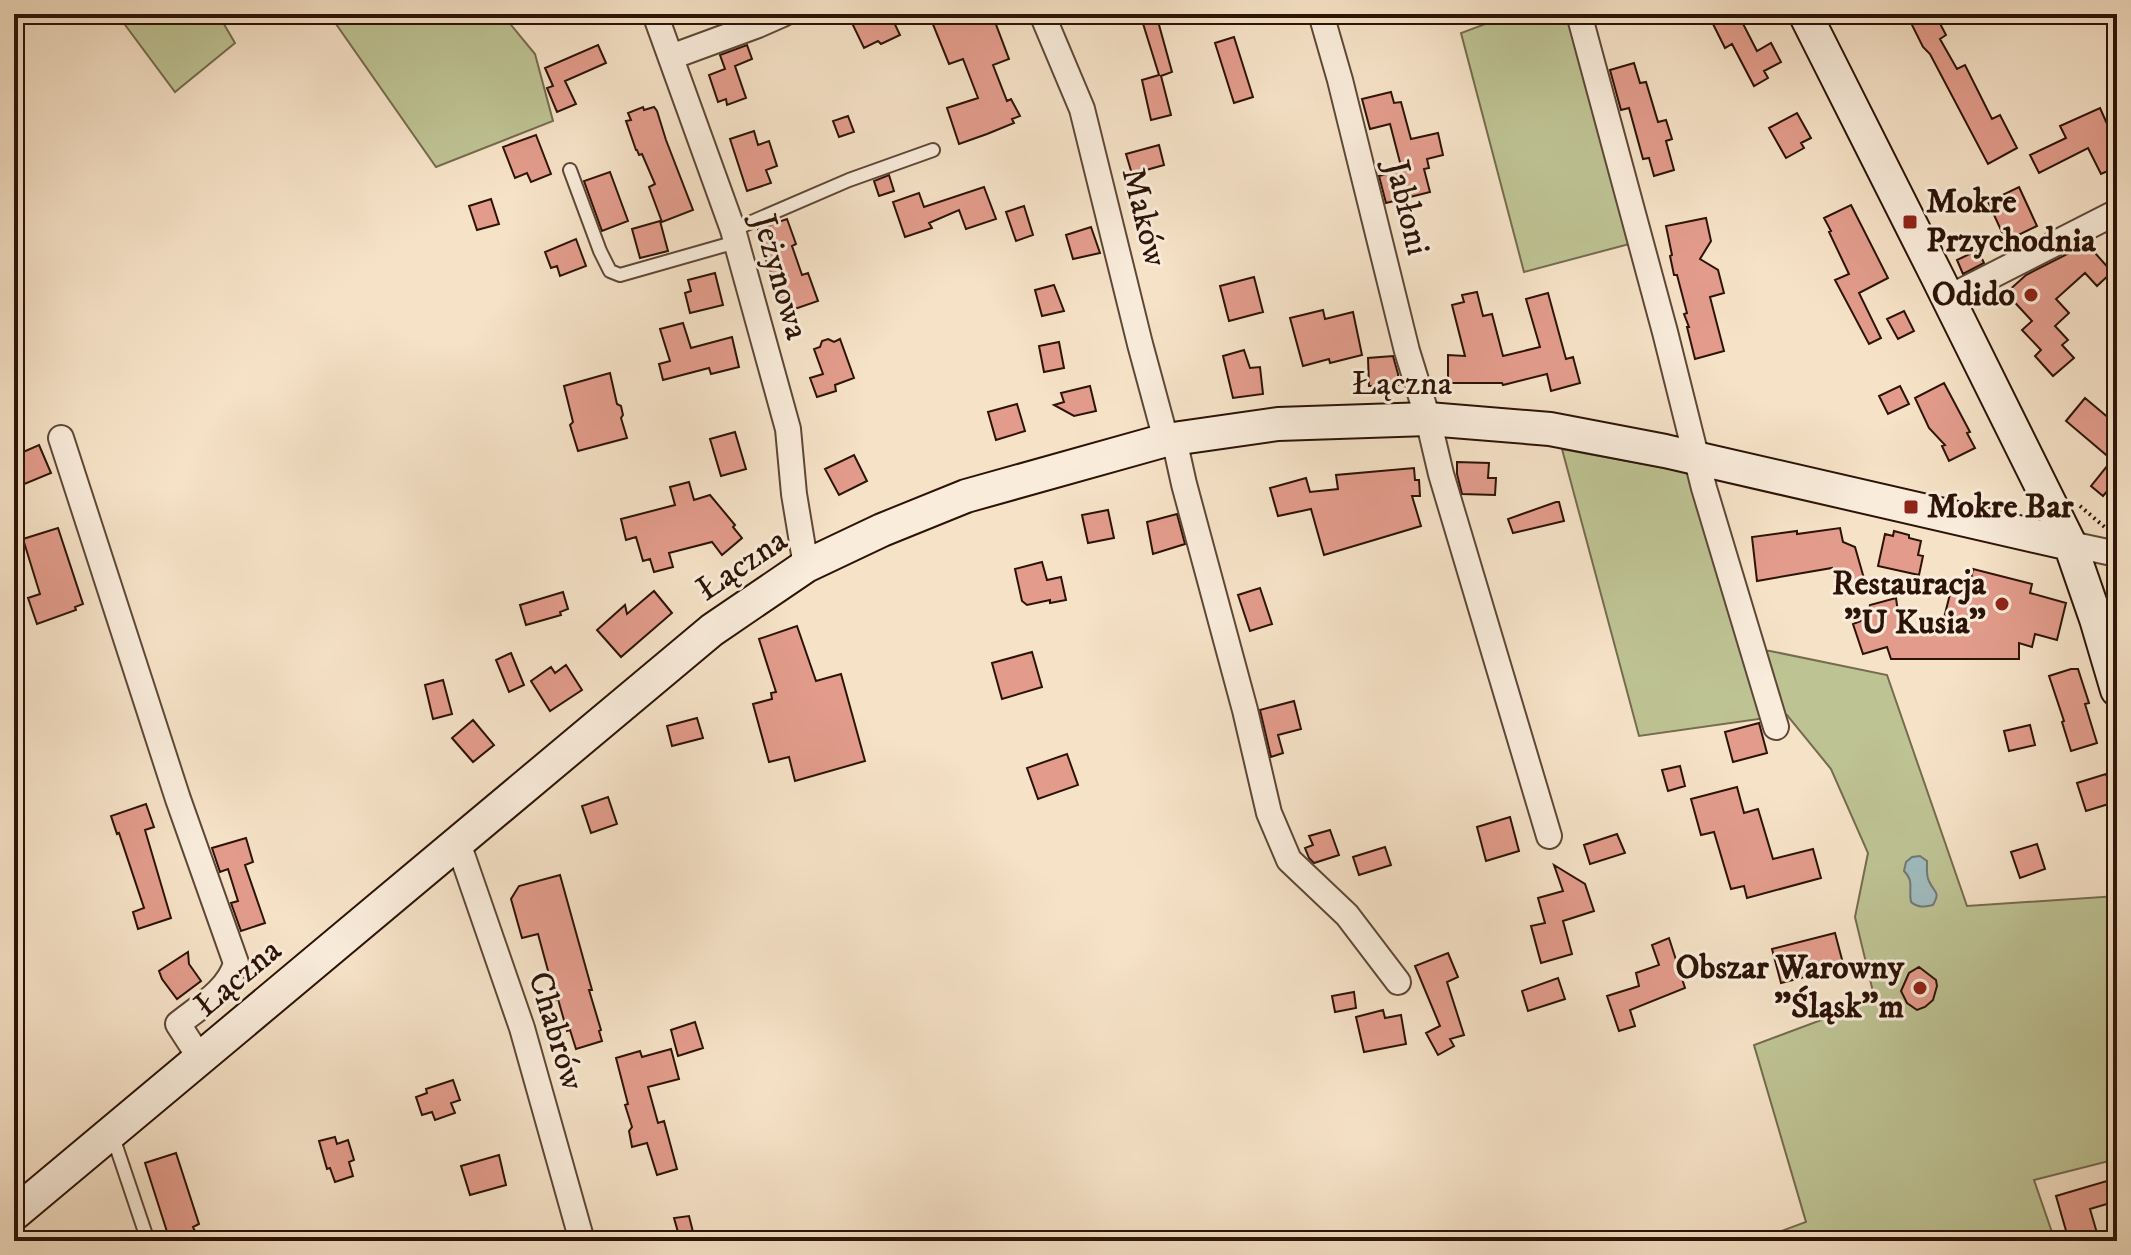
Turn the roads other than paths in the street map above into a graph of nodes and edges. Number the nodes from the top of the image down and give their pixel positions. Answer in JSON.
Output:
{"nodes":[{"id":1,"x":655,"y":14,"type":"edge"},
{"id":2,"x":783,"y":14,"type":"edge"},
{"id":3,"x":1042,"y":14,"type":"edge"},
{"id":4,"x":1321,"y":14,"type":"edge"},
{"id":5,"x":1579,"y":14,"type":"edge"},
{"id":6,"x":1805,"y":14,"type":"edge"},
{"id":7,"x":671,"y":57,"type":"junction"},
{"id":8,"x":933,"y":150,"type":"dead end"},
{"id":9,"x":570,"y":170,"type":"dead end"},
{"id":10,"x":2117,"y":212,"type":"edge"},
{"id":11,"x":735,"y":236,"type":"junction"},
{"id":12,"x":1948,"y":298,"type":"junction"},
{"id":13,"x":1428,"y":419,"type":"junction"},
{"id":14,"x":61,"y":438,"type":"dead end"},
{"id":15,"x":1170,"y":439,"type":"junction"},
{"id":16,"x":1697,"y":458,"type":"junction"},
{"id":17,"x":2070,"y":544,"type":"junction"},
{"id":18,"x":2117,"y":554,"type":"edge"},
{"id":19,"x":806,"y":566,"type":"junction"},
{"id":20,"x":2117,"y":690,"type":"edge"},
{"id":21,"x":1776,"y":727,"type":"dead end"},
{"id":22,"x":1549,"y":836,"type":"dead end"},
{"id":23,"x":458,"y":843,"type":"junction"},
{"id":24,"x":1398,"y":982,"type":"dead end"},
{"id":25,"x":200,"y":1058,"type":"junction"},
{"id":26,"x":112,"y":1132,"type":"junction"},
{"id":27,"x":14,"y":1214,"type":"edge"},
{"id":28,"x":148,"y":1241,"type":"edge"},
{"id":29,"x":582,"y":1241,"type":"edge"}],
"edges":[{"from":1,"to":7,"type":"street","name":"Jeżynowa"},
{"from":2,"to":7,"type":"street"},
{"from":3,"to":15,"type":"street","name":"Maków"},
{"from":4,"to":13,"type":"street","name":"Jabłoni"},
{"from":5,"to":16,"type":"street"},
{"from":6,"to":12,"type":"street"},
{"from":7,"to":11,"type":"street","name":"Jeżynowa"},
{"from":8,"to":11,"type":"lane"},
{"from":9,"to":11,"type":"lane"},
{"from":10,"to":12,"type":"street"},
{"from":11,"to":19,"type":"street","name":"Jeżynowa"},
{"from":12,"to":17,"type":"street"},
{"from":13,"to":15,"type":"street","name":"Łączna"},
{"from":13,"to":16,"type":"street","name":"Łączna"},
{"from":13,"to":22,"type":"street","name":"Jabłoni"},
{"from":14,"to":25,"type":"street"},
{"from":15,"to":19,"type":"street","name":"Łączna"},
{"from":15,"to":24,"type":"street","name":"Maków"},
{"from":16,"to":17,"type":"street","name":"Łączna"},
{"from":16,"to":21,"type":"street"},
{"from":17,"to":18,"type":"street"},
{"from":17,"to":20,"type":"street"},
{"from":19,"to":23,"type":"street","name":"Łączna"},
{"from":23,"to":25,"type":"street","name":"Łączna"},
{"from":23,"to":29,"type":"street","name":"Chabrów"},
{"from":25,"to":26,"type":"street","name":"Łączna"},
{"from":26,"to":27,"type":"street","name":"Łączna"},
{"from":26,"to":28,"type":"lane"}]}
